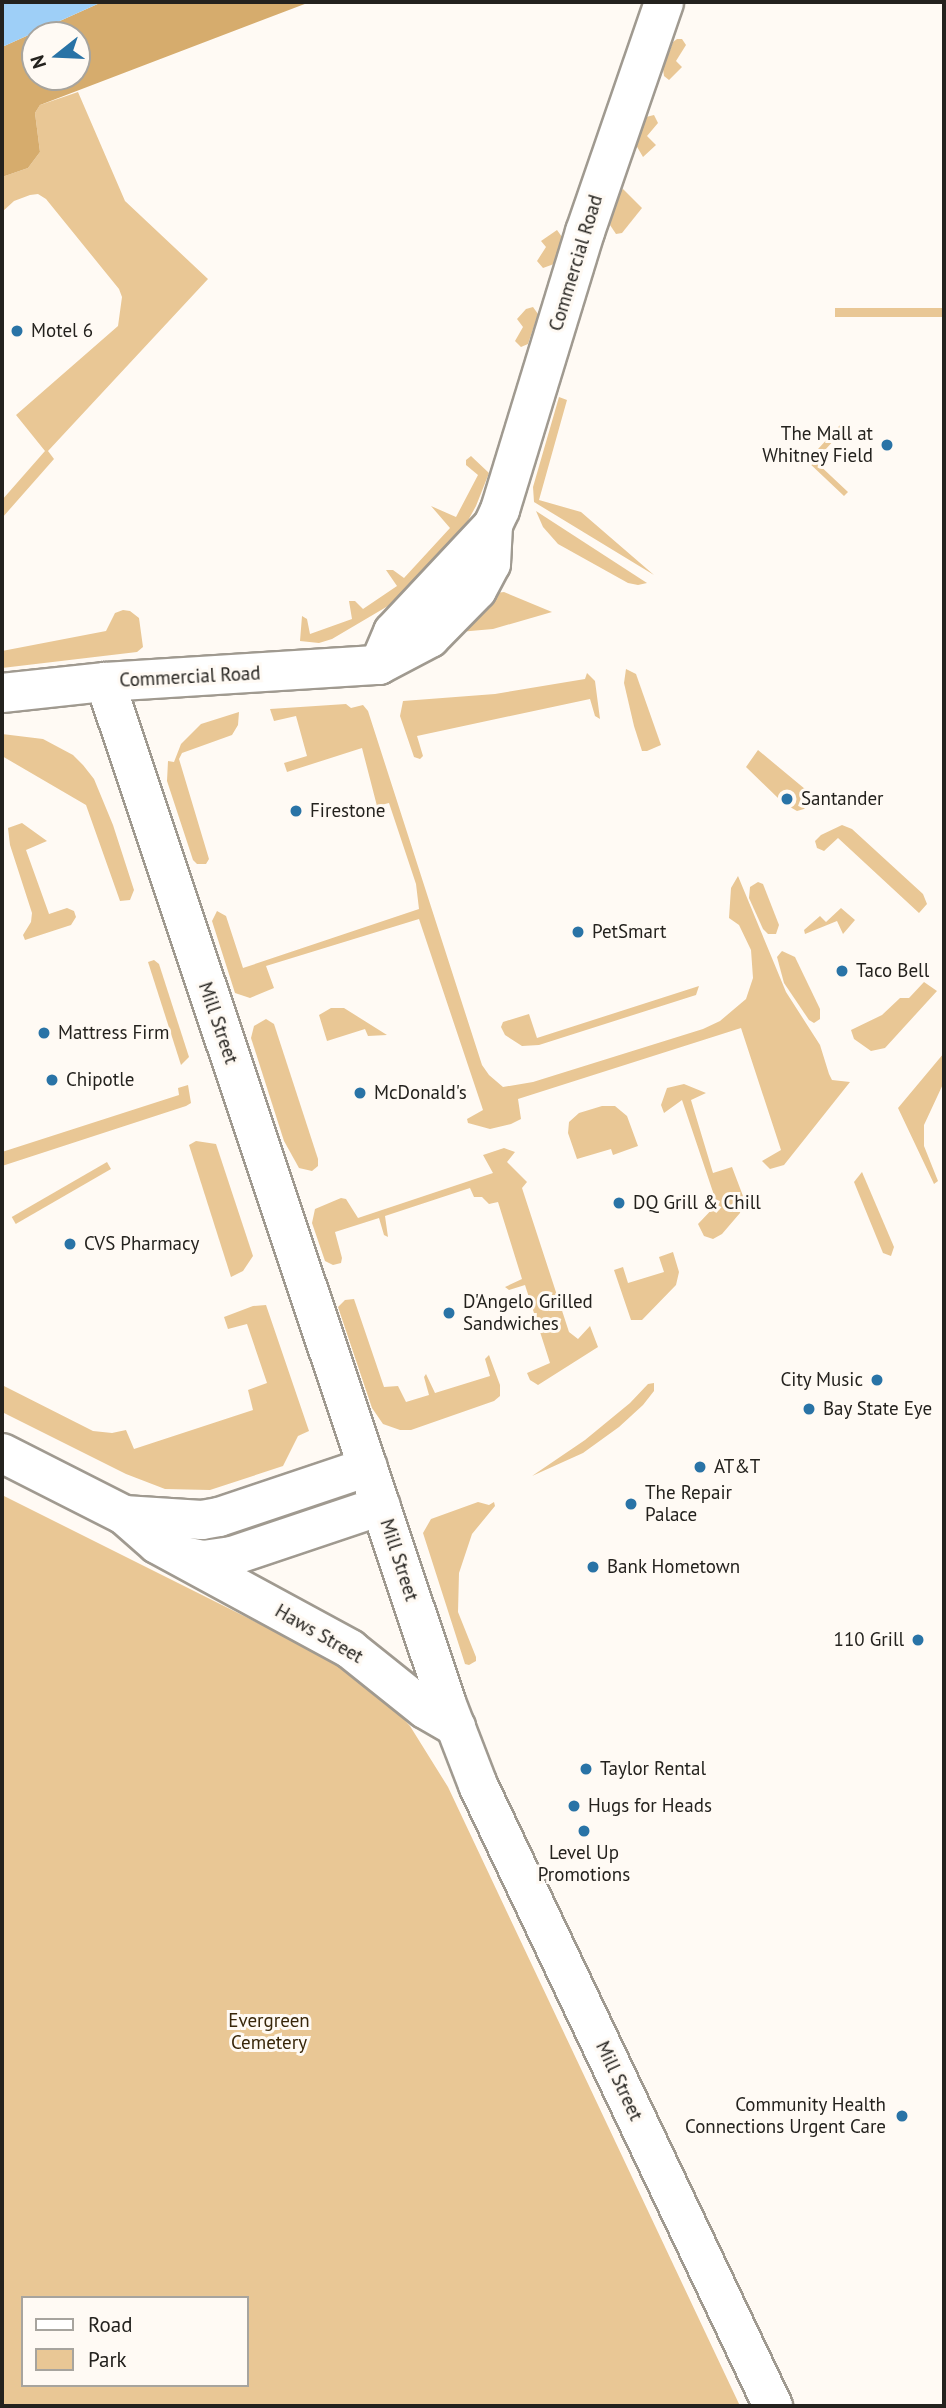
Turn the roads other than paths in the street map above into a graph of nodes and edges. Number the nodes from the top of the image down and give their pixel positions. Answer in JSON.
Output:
{"nodes":[{"id":1,"x":664,"y":2,"type":"edge"},
{"id":2,"x":105,"y":682,"type":"junction"},
{"id":3,"x":2,"y":693,"type":"edge"},
{"id":4,"x":2,"y":1453,"type":"edge"},
{"id":5,"x":368,"y":1467,"type":"junction"},
{"id":6,"x":381,"y":1506,"type":"junction"},
{"id":7,"x":124,"y":1515,"type":"junction"},
{"id":8,"x":174,"y":1553,"type":"junction"},
{"id":9,"x":456,"y":1727,"type":"junction"},
{"id":10,"x":773,"y":2406,"type":"edge"}],
"edges":[{"from":1,"to":2,"type":"main road","name":"Commercial Road"},
{"from":2,"to":3,"type":"main road","name":"Commercial Road"},
{"from":2,"to":5,"type":"main road","name":"Mill Street"},
{"from":4,"to":7,"type":"main road","name":"Haws Street"},
{"from":5,"to":6,"type":"main road","name":"Mill Street"},
{"from":5,"to":7,"type":"main road","name":"Haws Street"},
{"from":6,"to":8,"type":"main road","name":"Haws Street"},
{"from":6,"to":9,"type":"main road","name":"Mill Street"},
{"from":7,"to":8,"type":"main road","name":"Haws Street"},
{"from":8,"to":9,"type":"main road","name":"Haws Street"},
{"from":9,"to":10,"type":"main road","name":"Mill Street"}]}
